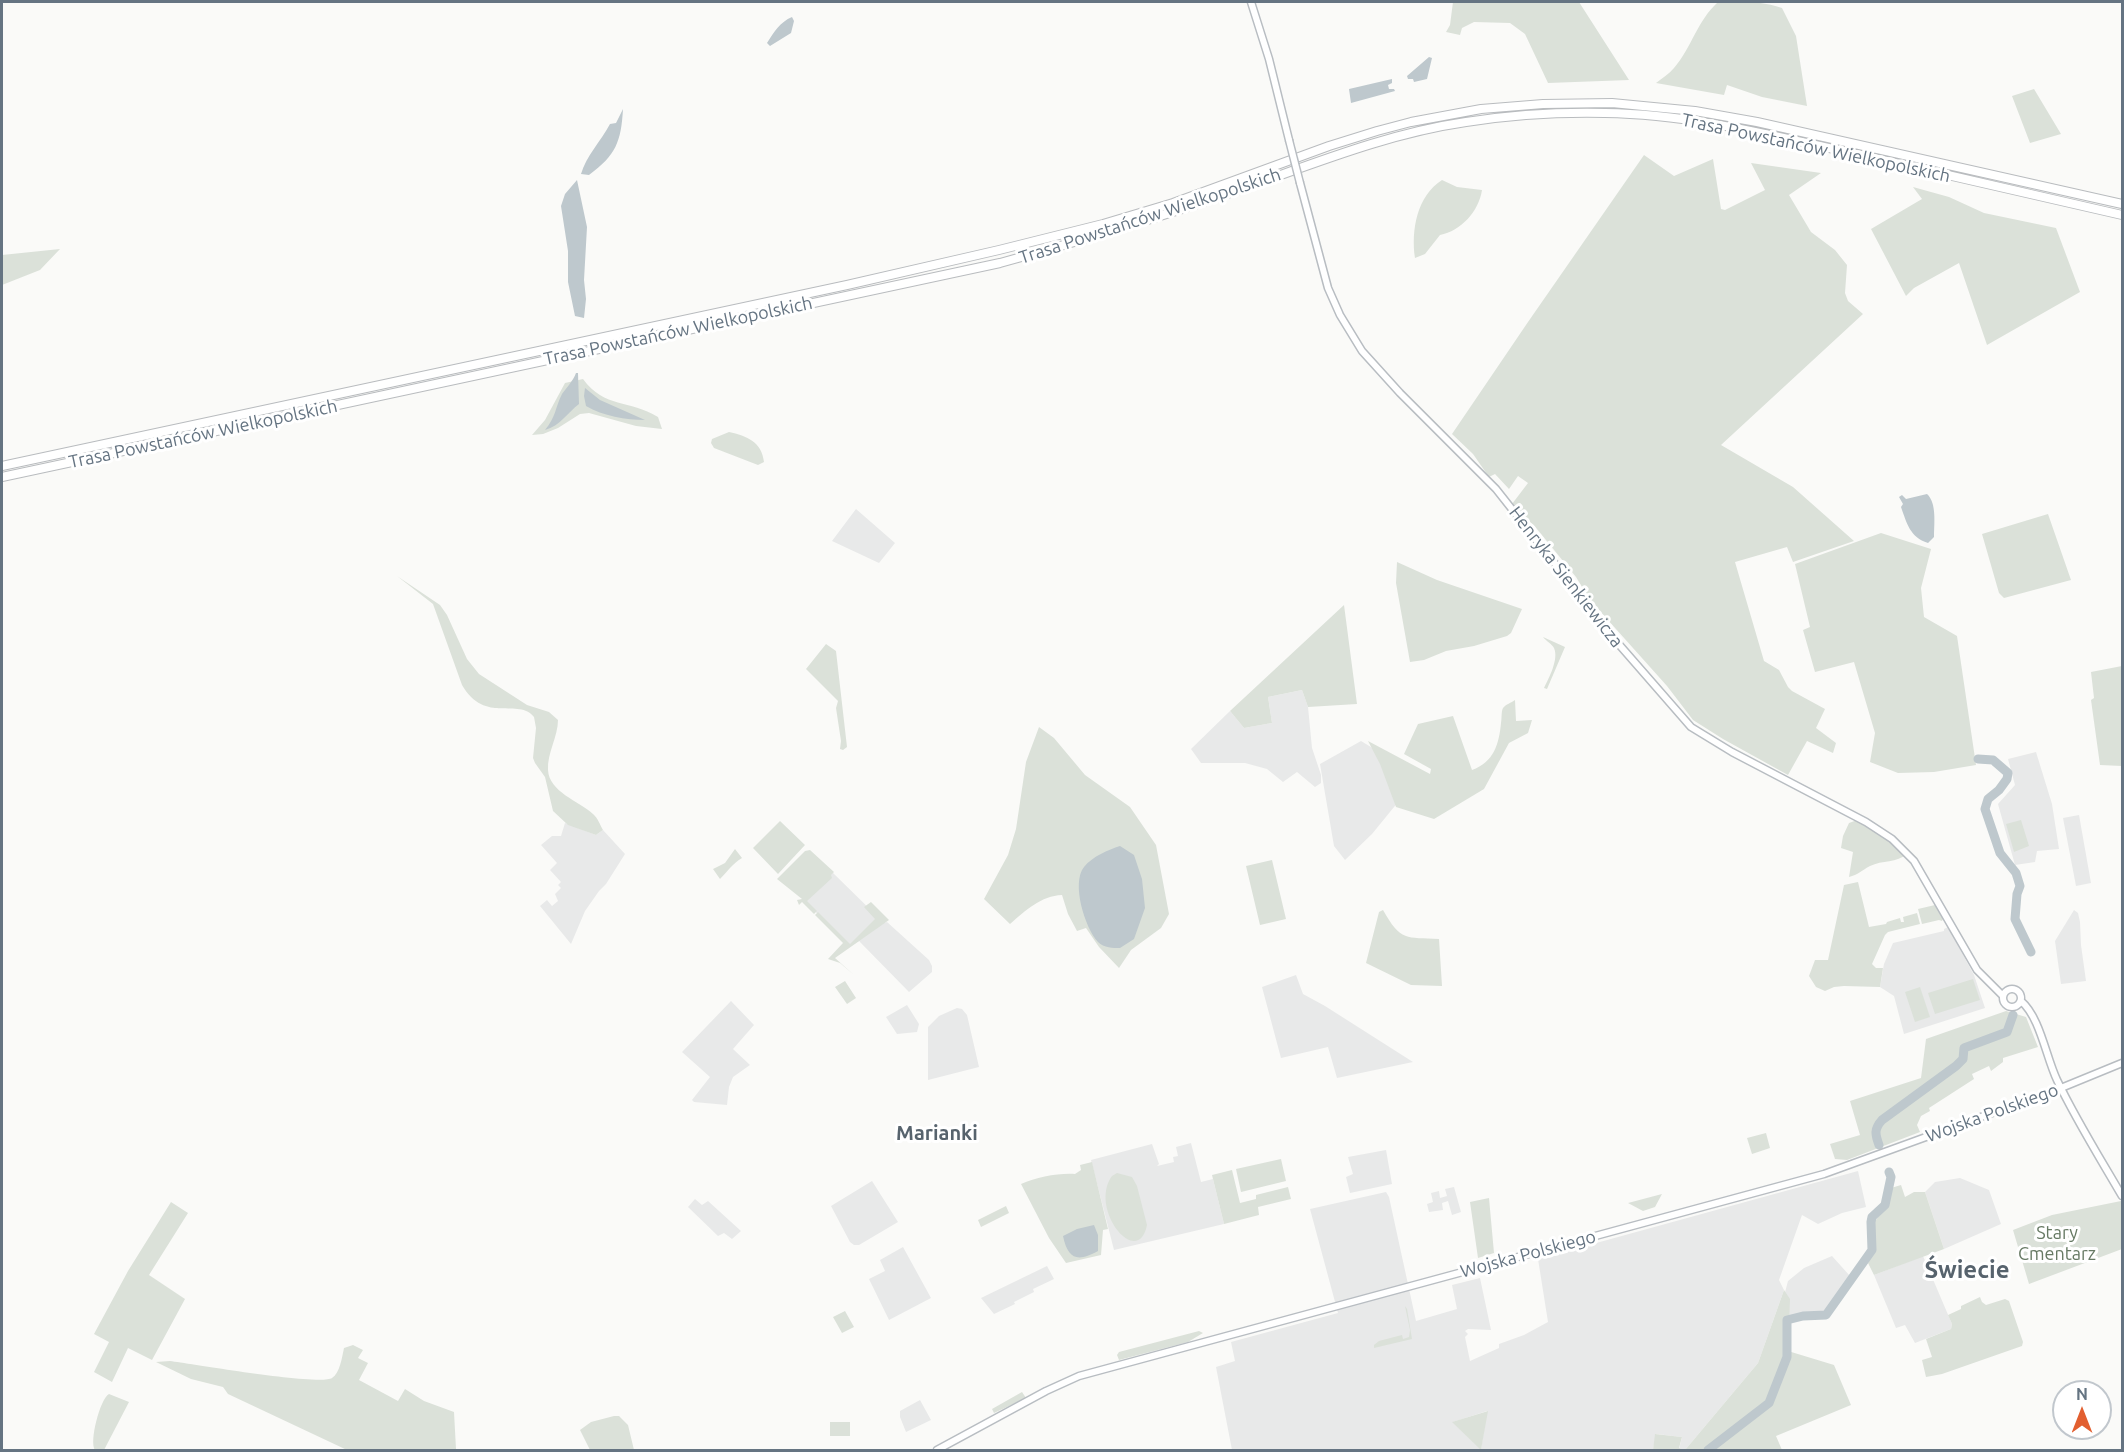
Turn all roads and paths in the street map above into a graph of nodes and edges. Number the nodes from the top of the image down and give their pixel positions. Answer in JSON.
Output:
{"nodes":[{"id":1,"x":1251,"y":2,"type":"edge"},
{"id":2,"x":2122,"y":204,"type":"edge"},
{"id":3,"x":2122,"y":214,"type":"edge"},
{"id":4,"x":2,"y":466,"type":"edge"},
{"id":5,"x":2,"y":477,"type":"edge"},
{"id":6,"x":2004,"y":994,"type":"junction"},
{"id":7,"x":2018,"y":1004,"type":"junction"},
{"id":8,"x":2122,"y":1063,"type":"edge"},
{"id":9,"x":2061,"y":1088,"type":"junction"},
{"id":10,"x":2122,"y":1196,"type":"edge"},
{"id":11,"x":937,"y":1450,"type":"edge"}],
"edges":[{"from":1,"to":6,"type":"street","name":"Henryka Sienkiewicza","bridge":true},
{"from":2,"to":4,"type":"highway","name":"Trasa Powstańców Wielkopolskich"},
{"from":3,"to":5,"type":"highway","name":"Trasa Powstańców Wielkopolskich"},
{"from":6,"to":7,"type":"street"},
{"from":6,"to":7,"type":"street"},
{"from":7,"to":9,"type":"street"},
{"from":8,"to":9,"type":"street","name":"Wojska Polskiego"},
{"from":9,"to":10,"type":"street"},
{"from":9,"to":11,"type":"street","name":"Wojska Polskiego"}]}
